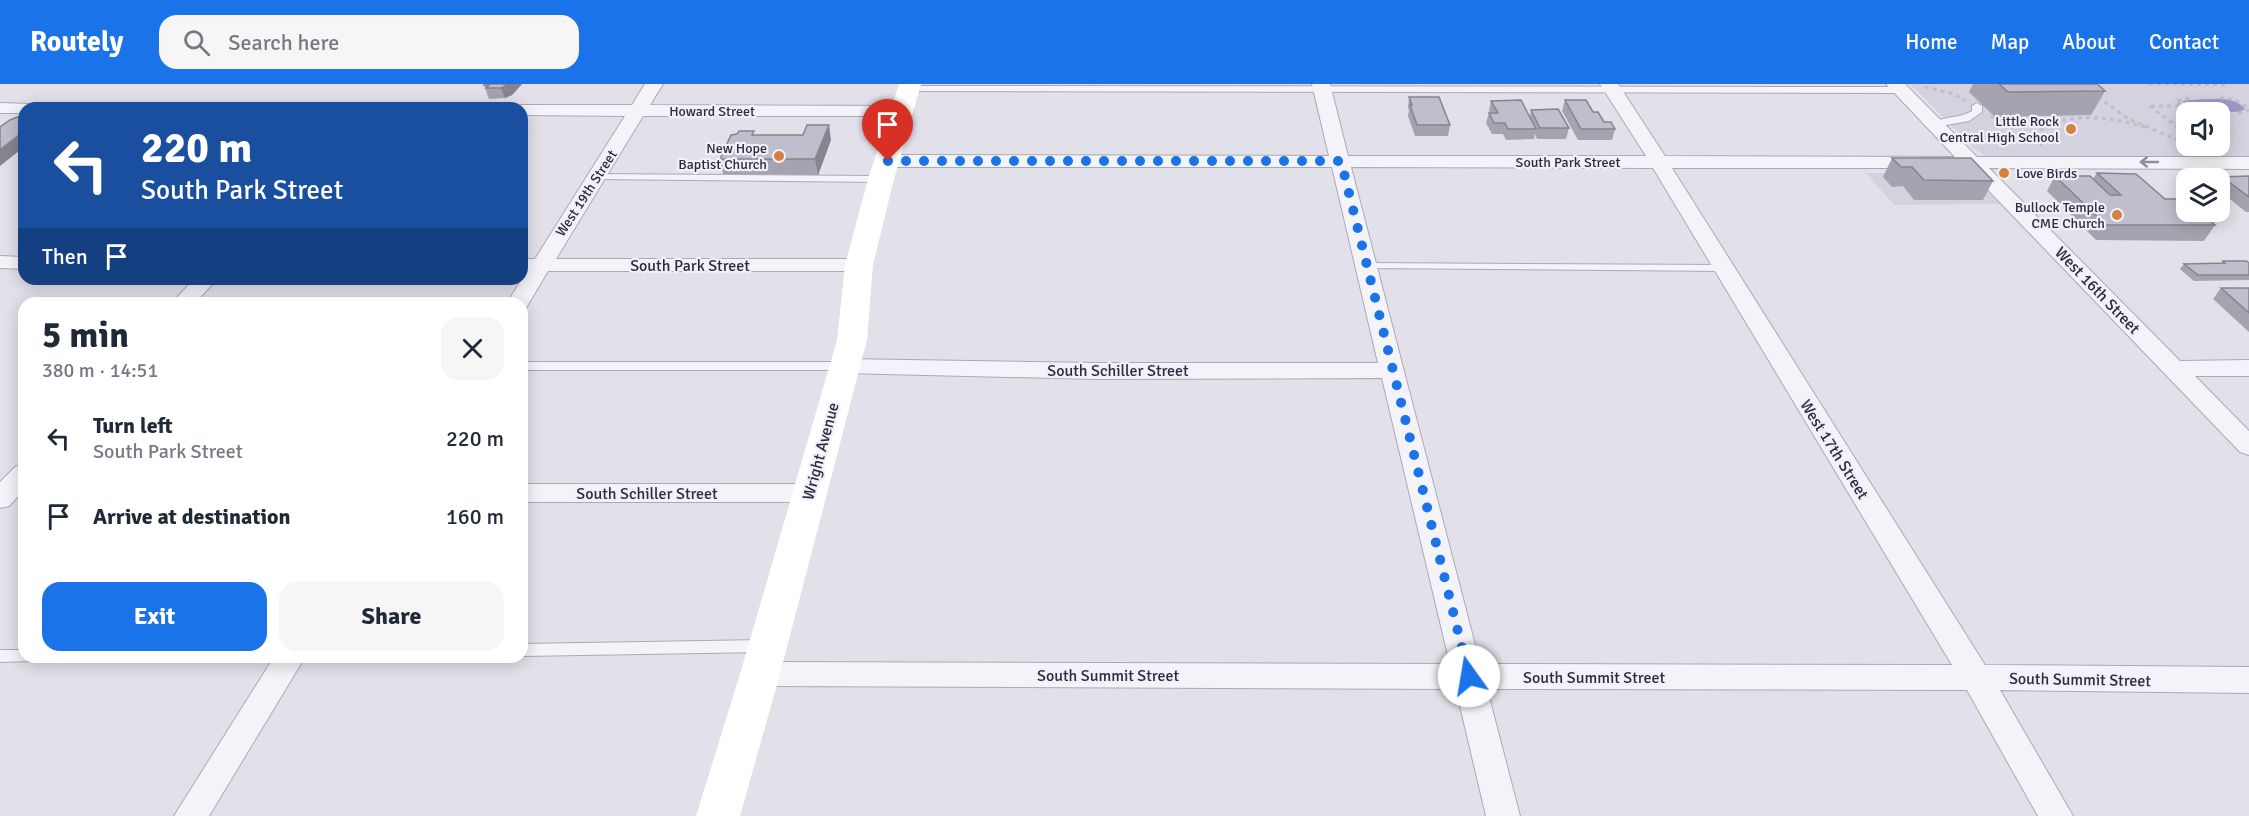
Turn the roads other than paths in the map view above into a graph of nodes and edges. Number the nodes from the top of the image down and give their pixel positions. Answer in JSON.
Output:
{"nodes":[{"id":1,"x":654,"y":84,"type":"edge"},
{"id":2,"x":976,"y":87,"type":"edge"},
{"id":3,"x":1322,"y":87,"type":"edge"},
{"id":4,"x":1610,"y":87,"type":"edge"},
{"id":5,"x":1905,"y":87,"type":"edge"},
{"id":6,"x":906,"y":95,"type":"edge"},
{"id":7,"x":1977,"y":107,"type":"road end"},
{"id":8,"x":0,"y":108,"type":"edge"},
{"id":9,"x":18,"y":108,"type":"edge"},
{"id":10,"x":528,"y":110,"type":"edge"},
{"id":11,"x":639,"y":110,"type":"junction"},
{"id":12,"x":1935,"y":124,"type":"junction"},
{"id":13,"x":1341,"y":161,"type":"junction"},
{"id":14,"x":1659,"y":162,"type":"junction"},
{"id":15,"x":1973,"y":162,"type":"junction"},
{"id":16,"x":2249,"y":163,"type":"edge"},
{"id":17,"x":884,"y":170,"type":"junction"},
{"id":18,"x":596,"y":177,"type":"junction"},
{"id":19,"x":0,"y":262,"type":"edge"},
{"id":20,"x":18,"y":262,"type":"edge"},
{"id":21,"x":532,"y":264,"type":"edge"},
{"id":22,"x":859,"y":265,"type":"junction"},
{"id":23,"x":1367,"y":266,"type":"junction"},
{"id":24,"x":1724,"y":268,"type":"junction"},
{"id":25,"x":200,"y":285,"type":"edge"},
{"id":26,"x":189,"y":297,"type":"edge"},
{"id":27,"x":528,"y":366,"type":"edge"},
{"id":28,"x":843,"y":366,"type":"junction"},
{"id":29,"x":2249,"y":368,"type":"edge"},
{"id":30,"x":2175,"y":369,"type":"junction"},
{"id":31,"x":1393,"y":370,"type":"junction"},
{"id":32,"x":2249,"y":446,"type":"edge"},
{"id":33,"x":528,"y":492,"type":"edge"},
{"id":34,"x":808,"y":493,"type":"junction"},
{"id":35,"x":528,"y":650,"type":"edge"},
{"id":36,"x":0,"y":656,"type":"edge"},
{"id":37,"x":18,"y":656,"type":"edge"},
{"id":38,"x":763,"y":660,"type":"junction"},
{"id":39,"x":286,"y":663,"type":"edge"},
{"id":40,"x":1469,"y":676,"type":"junction"},
{"id":41,"x":1975,"y":678,"type":"junction"},
{"id":42,"x":2249,"y":680,"type":"edge"},
{"id":43,"x":191,"y":816,"type":"edge"},
{"id":44,"x":718,"y":816,"type":"edge"},
{"id":45,"x":1503,"y":816,"type":"edge"},
{"id":46,"x":2056,"y":816,"type":"edge"}],
"edges":[{"from":1,"to":11,"type":"street","name":"West 19th Street"},
{"from":2,"to":3,"type":"lane"},
{"from":2,"to":6,"type":"lane"},
{"from":3,"to":4,"type":"lane"},
{"from":3,"to":13,"type":"street"},
{"from":4,"to":5,"type":"lane"},
{"from":4,"to":14,"type":"street","name":"West 17th Street"},
{"from":5,"to":12,"type":"street","name":"West 16th Street"},
{"from":6,"to":11,"type":"street","name":"Howard Street"},
{"from":6,"to":17,"type":"main road","name":"Wright Avenue"},
{"from":7,"to":12,"type":"lane"},
{"from":8,"to":9,"type":"street"},
{"from":10,"to":11,"type":"street","name":"Howard Street"},
{"from":11,"to":18,"type":"street","name":"West 19th Street"},
{"from":12,"to":15,"type":"street","name":"West 16th Street"},
{"from":13,"to":14,"type":"street","name":"South Park Street"},
{"from":13,"to":17,"type":"street","name":"South Park Street"},
{"from":13,"to":23,"type":"street"},
{"from":14,"to":15,"type":"street","name":"South Park Street"},
{"from":14,"to":24,"type":"street","name":"West 17th Street"},
{"from":16,"to":15,"type":"street","name":"South Park Street","one_way":true},
{"from":15,"to":30,"type":"street","name":"West 16th Street"},
{"from":17,"to":18,"type":"lane"},
{"from":17,"to":22,"type":"main road","name":"Wright Avenue"},
{"from":18,"to":21,"type":"street","name":"West 19th Street"},
{"from":19,"to":20,"type":"street"},
{"from":21,"to":22,"type":"street","name":"South Park Street"},
{"from":22,"to":28,"type":"main road","name":"Wright Avenue"},
{"from":23,"to":24,"type":"lane"},
{"from":23,"to":31,"type":"street"},
{"from":24,"to":41,"type":"street","name":"West 17th Street"},
{"from":25,"to":26,"type":"street"},
{"from":27,"to":28,"type":"lane"},
{"from":28,"to":31,"type":"street","name":"South Schiller Street"},
{"from":28,"to":34,"type":"main road","name":"Wright Avenue"},
{"from":29,"to":30,"type":"street"},
{"from":30,"to":32,"type":"street","name":"West 16th Street"},
{"from":31,"to":40,"type":"street"},
{"from":33,"to":34,"type":"street","name":"South Schiller Street"},
{"from":34,"to":38,"type":"main road","name":"Wright Avenue"},
{"from":35,"to":38,"type":"lane"},
{"from":36,"to":37,"type":"lane"},
{"from":38,"to":40,"type":"street","name":"South Summit Street"},
{"from":38,"to":44,"type":"main road","name":"Wright Avenue"},
{"from":39,"to":43,"type":"street"},
{"from":40,"to":41,"type":"street","name":"South Summit Street"},
{"from":40,"to":45,"type":"street"},
{"from":41,"to":42,"type":"street","name":"South Summit Street"},
{"from":41,"to":46,"type":"street","name":"West 17th Street"}]}
